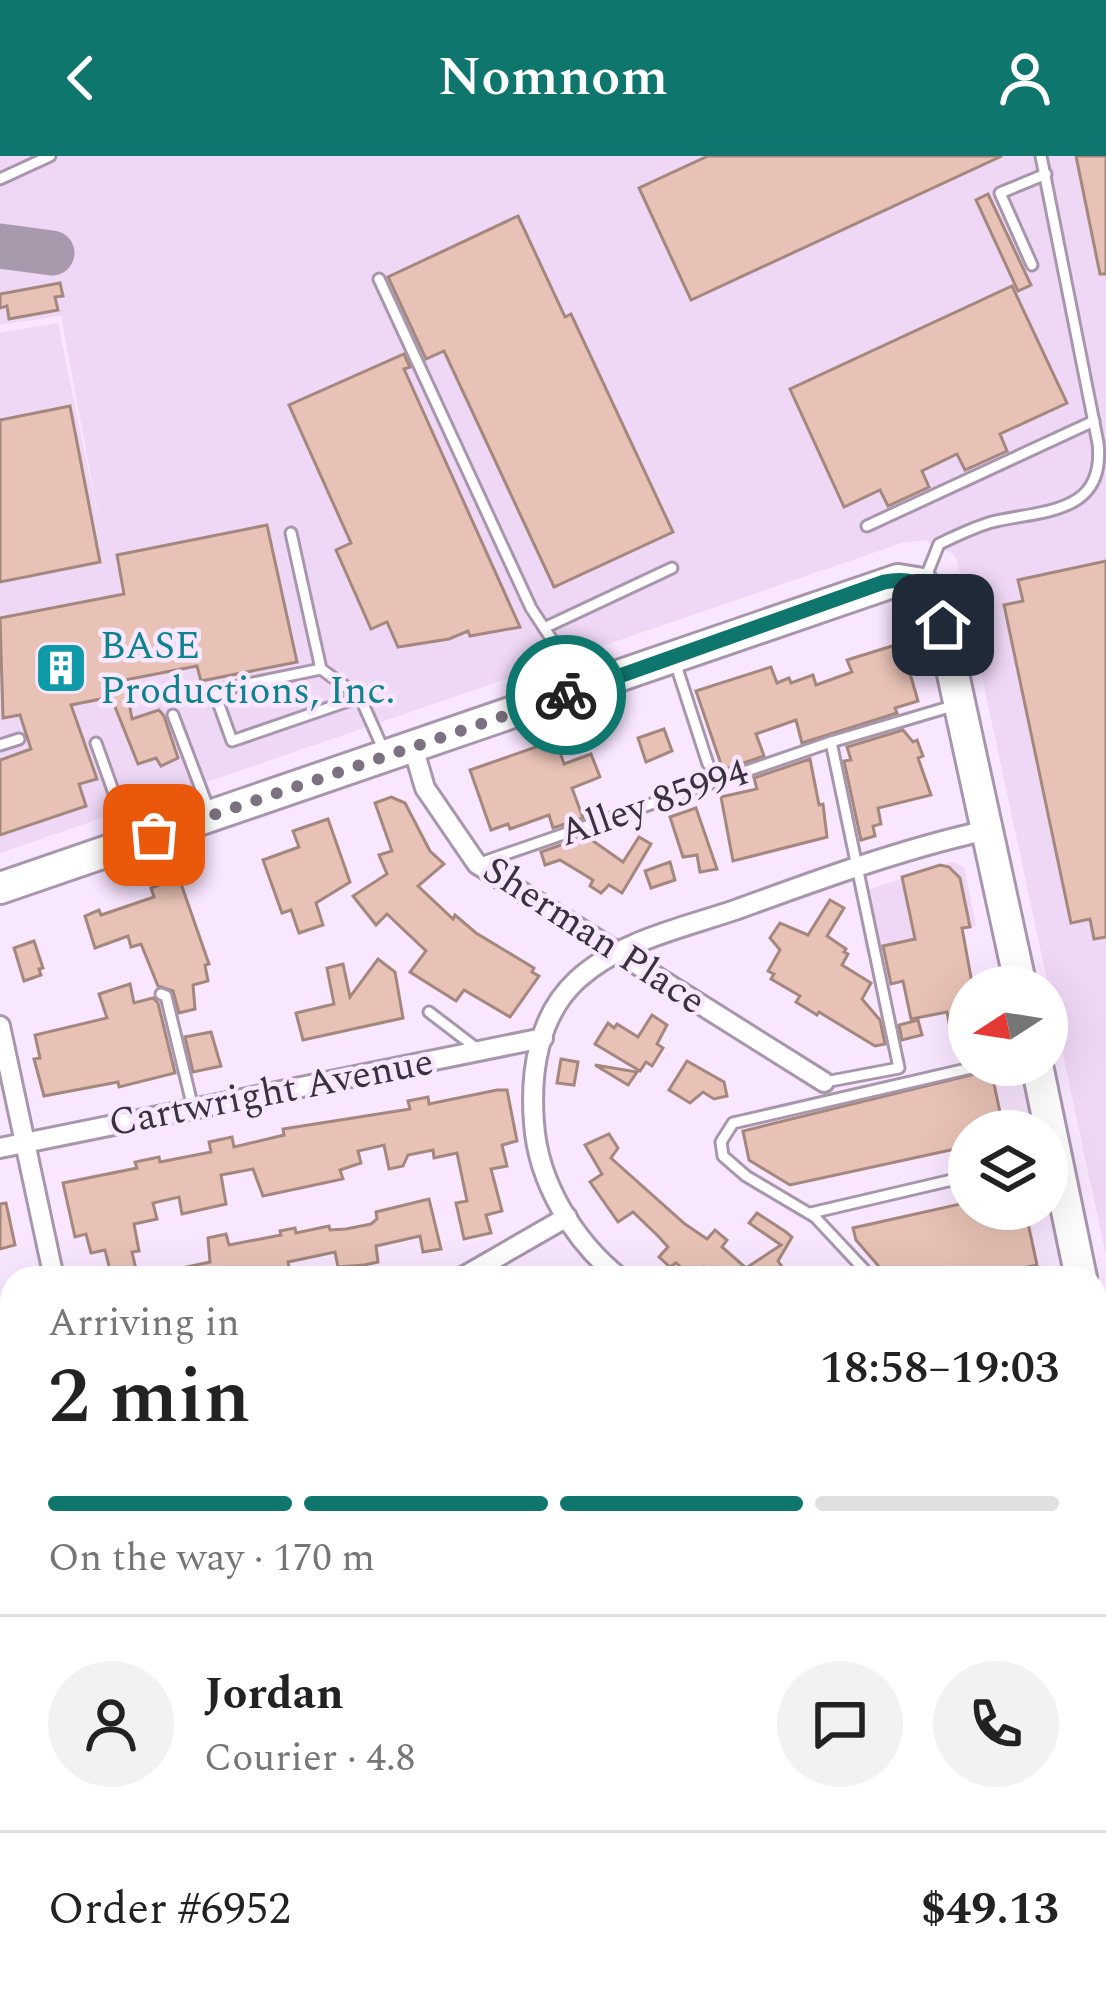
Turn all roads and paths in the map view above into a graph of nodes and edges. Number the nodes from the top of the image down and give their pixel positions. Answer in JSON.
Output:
{"nodes":[{"id":1,"x":50,"y":156,"type":"edge"},
{"id":2,"x":1041,"y":156,"type":"edge"},
{"id":3,"x":1046,"y":174,"type":"junction"},
{"id":4,"x":0,"y":179,"type":"edge"},
{"id":5,"x":1032,"y":265,"type":"dead end"},
{"id":6,"x":379,"y":279,"type":"dead end"},
{"id":7,"x":1094,"y":421,"type":"junction"},
{"id":8,"x":1101,"y":479,"type":"edge"},
{"id":9,"x":868,"y":526,"type":"dead end"},
{"id":10,"x":291,"y":533,"type":"dead end"},
{"id":11,"x":672,"y":568,"type":"dead end"},
{"id":12,"x":923,"y":584,"type":"junction"},
{"id":13,"x":544,"y":628,"type":"junction"},
{"id":14,"x":673,"y":656,"type":"junction"},
{"id":15,"x":321,"y":669,"type":"junction"},
{"id":16,"x":576,"y":692,"type":"junction"},
{"id":17,"x":360,"y":697,"type":"junction"},
{"id":18,"x":960,"y":704,"type":"junction"},
{"id":19,"x":173,"y":715,"type":"dead end"},
{"id":20,"x":19,"y":739,"type":"dead end"},
{"id":21,"x":830,"y":742,"type":"junction"},
{"id":22,"x":96,"y":743,"type":"dead end"},
{"id":23,"x":0,"y":745,"type":"edge"},
{"id":24,"x":399,"y":752,"type":"junction"},
{"id":25,"x":708,"y":764,"type":"dead end"},
{"id":26,"x":210,"y":815,"type":"junction"},
{"id":27,"x":988,"y":830,"type":"junction"},
{"id":28,"x":132,"y":843,"type":"junction"},
{"id":29,"x":477,"y":864,"type":"junction"},
{"id":30,"x":858,"y":866,"type":"junction"},
{"id":31,"x":0,"y":888,"type":"edge"},
{"id":32,"x":615,"y":952,"type":"junction"},
{"id":33,"x":1017,"y":966,"type":"edge"},
{"id":34,"x":160,"y":994,"type":"dead end"},
{"id":35,"x":429,"y":1012,"type":"dead end"},
{"id":36,"x":0,"y":1026,"type":"edge"},
{"id":37,"x":543,"y":1038,"type":"junction"},
{"id":38,"x":480,"y":1051,"type":"junction"},
{"id":39,"x":948,"y":1073,"type":"edge"},
{"id":40,"x":824,"y":1082,"type":"joint"},
{"id":41,"x":193,"y":1108,"type":"junction"},
{"id":42,"x":25,"y":1142,"type":"junction"},
{"id":43,"x":0,"y":1148,"type":"edge"},
{"id":44,"x":948,"y":1181,"type":"edge"},
{"id":45,"x":809,"y":1213,"type":"junction"},
{"id":46,"x":567,"y":1217,"type":"junction"},
{"id":47,"x":1068,"y":1222,"type":"edge"},
{"id":48,"x":51,"y":1266,"type":"edge"},
{"id":49,"x":482,"y":1266,"type":"edge"},
{"id":50,"x":606,"y":1266,"type":"edge"},
{"id":51,"x":860,"y":1266,"type":"edge"},
{"id":52,"x":1079,"y":1266,"type":"edge"}],
"edges":[{"from":1,"to":4,"type":"lane"},
{"from":2,"to":3,"type":"lane"},
{"from":3,"to":5,"type":"lane"},
{"from":3,"to":7,"type":"lane"},
{"from":6,"to":13,"type":"lane"},
{"from":7,"to":8,"type":"lane"},
{"from":7,"to":9,"type":"lane"},
{"from":8,"to":12,"type":"lane"},
{"from":10,"to":15,"type":"lane"},
{"from":11,"to":13,"type":"lane"},
{"from":12,"to":14,"type":"main road"},
{"from":12,"to":18,"type":"main road"},
{"from":13,"to":16,"type":"lane"},
{"from":14,"to":16,"type":"main road"},
{"from":14,"to":25,"type":"lane"},
{"from":15,"to":17,"type":"lane"},
{"from":15,"to":17,"type":"lane"},
{"from":16,"to":24,"type":"main road"},
{"from":17,"to":24,"type":"lane"},
{"from":18,"to":21,"type":"lane","name":"Alley 85994"},
{"from":18,"to":27,"type":"main road"},
{"from":19,"to":26,"type":"lane"},
{"from":20,"to":23,"type":"lane"},
{"from":21,"to":29,"type":"lane","name":"Alley 85994"},
{"from":21,"to":30,"type":"lane"},
{"from":22,"to":28,"type":"lane"},
{"from":24,"to":26,"type":"main road"},
{"from":24,"to":29,"type":"street","name":"Sherman Place"},
{"from":26,"to":28,"type":"main road"},
{"from":27,"to":30,"type":"street"},
{"from":27,"to":33,"type":"main road"},
{"from":28,"to":31,"type":"main road"},
{"from":29,"to":32,"type":"street","name":"Sherman Place"},
{"from":30,"to":32,"type":"street"},
{"from":30,"to":40,"type":"lane"},
{"from":32,"to":37,"type":"street"},
{"from":32,"to":40,"type":"street","name":"Sherman Place"},
{"from":34,"to":41,"type":"lane"},
{"from":35,"to":38,"type":"lane"},
{"from":36,"to":42,"type":"street"},
{"from":37,"to":38,"type":"street","name":"Cartwright Avenue"},
{"from":37,"to":46,"type":"street"},
{"from":38,"to":41,"type":"street","name":"Cartwright Avenue"},
{"from":39,"to":45,"type":"lane"},
{"from":41,"to":42,"type":"street","name":"Cartwright Avenue"},
{"from":42,"to":43,"type":"street","name":"Cartwright Avenue"},
{"from":42,"to":48,"type":"street"},
{"from":44,"to":45,"type":"lane"},
{"from":45,"to":51,"type":"lane"},
{"from":46,"to":49,"type":"street"},
{"from":46,"to":50,"type":"street"},
{"from":47,"to":52,"type":"main road"}]}
